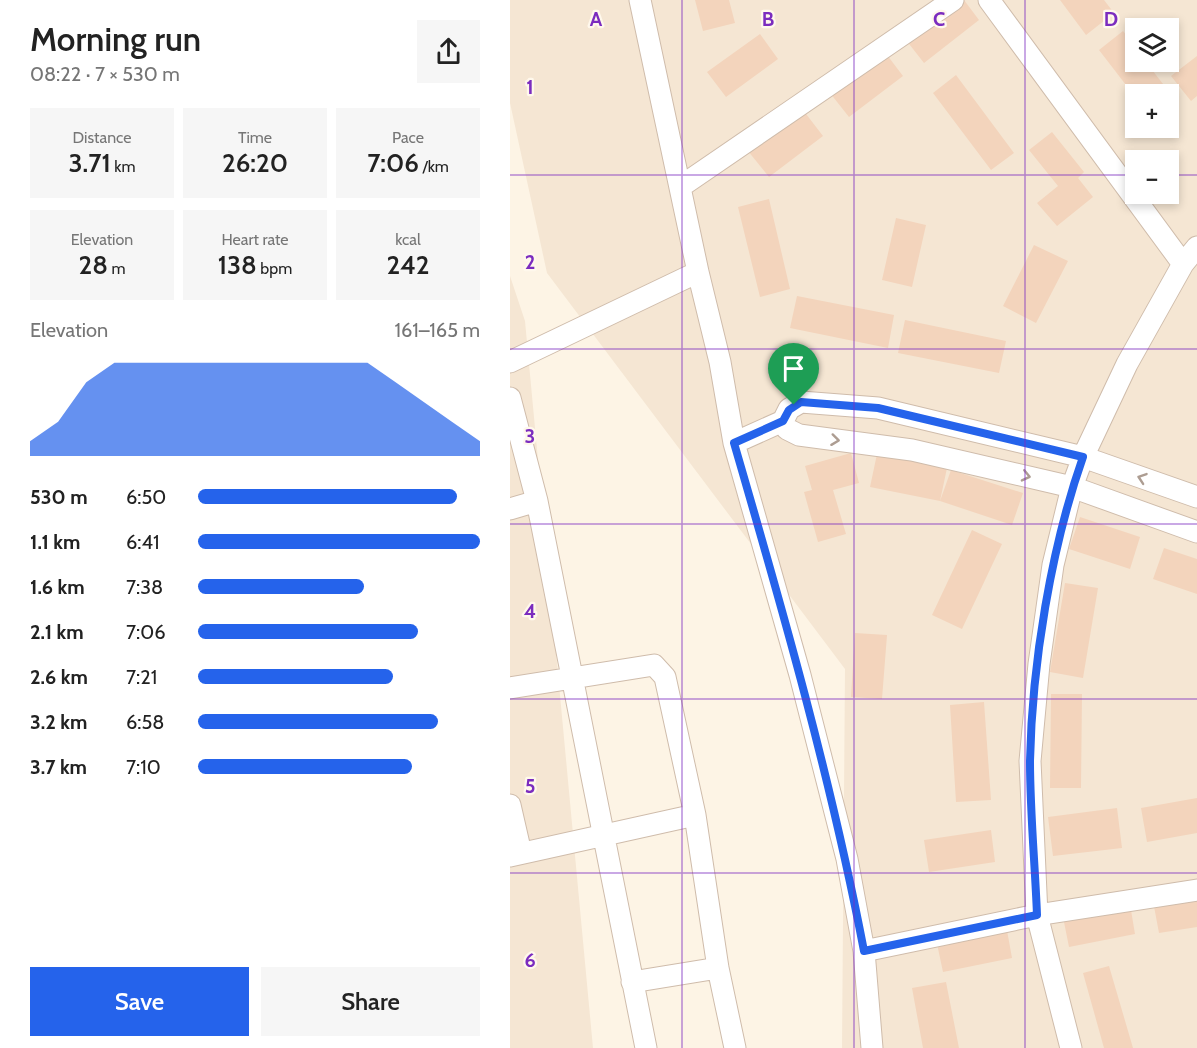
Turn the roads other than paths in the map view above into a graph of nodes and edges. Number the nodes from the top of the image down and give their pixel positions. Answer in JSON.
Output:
{"nodes":[{"id":1,"x":640,"y":0,"type":"edge"},
{"id":2,"x":953,"y":0,"type":"edge"},
{"id":3,"x":989,"y":0,"type":"edge"},
{"id":4,"x":680,"y":187,"type":"junction"},
{"id":5,"x":1197,"y":246,"type":"edge"},
{"id":6,"x":1183,"y":264,"type":"junction"},
{"id":7,"x":698,"y":272,"type":"junction"},
{"id":8,"x":510,"y":362,"type":"edge"},
{"id":9,"x":510,"y":398,"type":"edge"},
{"id":10,"x":783,"y":421,"type":"junction"},
{"id":11,"x":734,"y":443,"type":"junction"},
{"id":12,"x":1083,"y":457,"type":"junction"},
{"id":13,"x":1072,"y":487,"type":"junction"},
{"id":14,"x":1197,"y":497,"type":"edge"},
{"id":15,"x":537,"y":501,"type":"junction"},
{"id":16,"x":510,"y":509,"type":"edge"},
{"id":17,"x":1197,"y":532,"type":"edge"},
{"id":18,"x":572,"y":680,"type":"junction"},
{"id":19,"x":510,"y":688,"type":"edge"},
{"id":20,"x":510,"y":805,"type":"edge"},
{"id":21,"x":695,"y":815,"type":"junction"},
{"id":22,"x":604,"y":837,"type":"junction"},
{"id":23,"x":515,"y":855,"type":"edge"},
{"id":24,"x":1197,"y":890,"type":"edge"},
{"id":25,"x":1037,"y":915,"type":"junction"},
{"id":26,"x":864,"y":951,"type":"junction"},
{"id":27,"x":718,"y":968,"type":"junction"},
{"id":28,"x":632,"y":982,"type":"junction"},
{"id":29,"x":646,"y":1048,"type":"edge"},
{"id":30,"x":735,"y":1048,"type":"edge"},
{"id":31,"x":872,"y":1048,"type":"edge"},
{"id":32,"x":1071,"y":1048,"type":"edge"}],
"edges":[{"from":1,"to":4,"type":"street"},
{"from":2,"to":4,"type":"street"},
{"from":3,"to":6,"type":"street"},
{"from":4,"to":7,"type":"street"},
{"from":5,"to":6,"type":"street"},
{"from":6,"to":12,"type":"street"},
{"from":7,"to":8,"type":"street"},
{"from":7,"to":11,"type":"street"},
{"from":9,"to":15,"type":"street"},
{"from":10,"to":11,"type":"street"},
{"from":10,"to":12,"type":"street"},
{"from":10,"to":13,"type":"street","one_way":true},
{"from":11,"to":26,"type":"street"},
{"from":12,"to":13,"type":"street"},
{"from":14,"to":12,"type":"street","one_way":true},
{"from":13,"to":17,"type":"street"},
{"from":13,"to":25,"type":"street"},
{"from":15,"to":16,"type":"street"},
{"from":15,"to":18,"type":"street"},
{"from":18,"to":19,"type":"street"},
{"from":18,"to":21,"type":"street"},
{"from":18,"to":22,"type":"street"},
{"from":20,"to":23,"type":"street"},
{"from":21,"to":22,"type":"street"},
{"from":21,"to":27,"type":"street"},
{"from":22,"to":23,"type":"street"},
{"from":22,"to":28,"type":"street"},
{"from":24,"to":25,"type":"street"},
{"from":25,"to":26,"type":"street"},
{"from":25,"to":32,"type":"street"},
{"from":26,"to":31,"type":"street"},
{"from":27,"to":28,"type":"street"},
{"from":27,"to":30,"type":"street"},
{"from":28,"to":29,"type":"street"}]}
